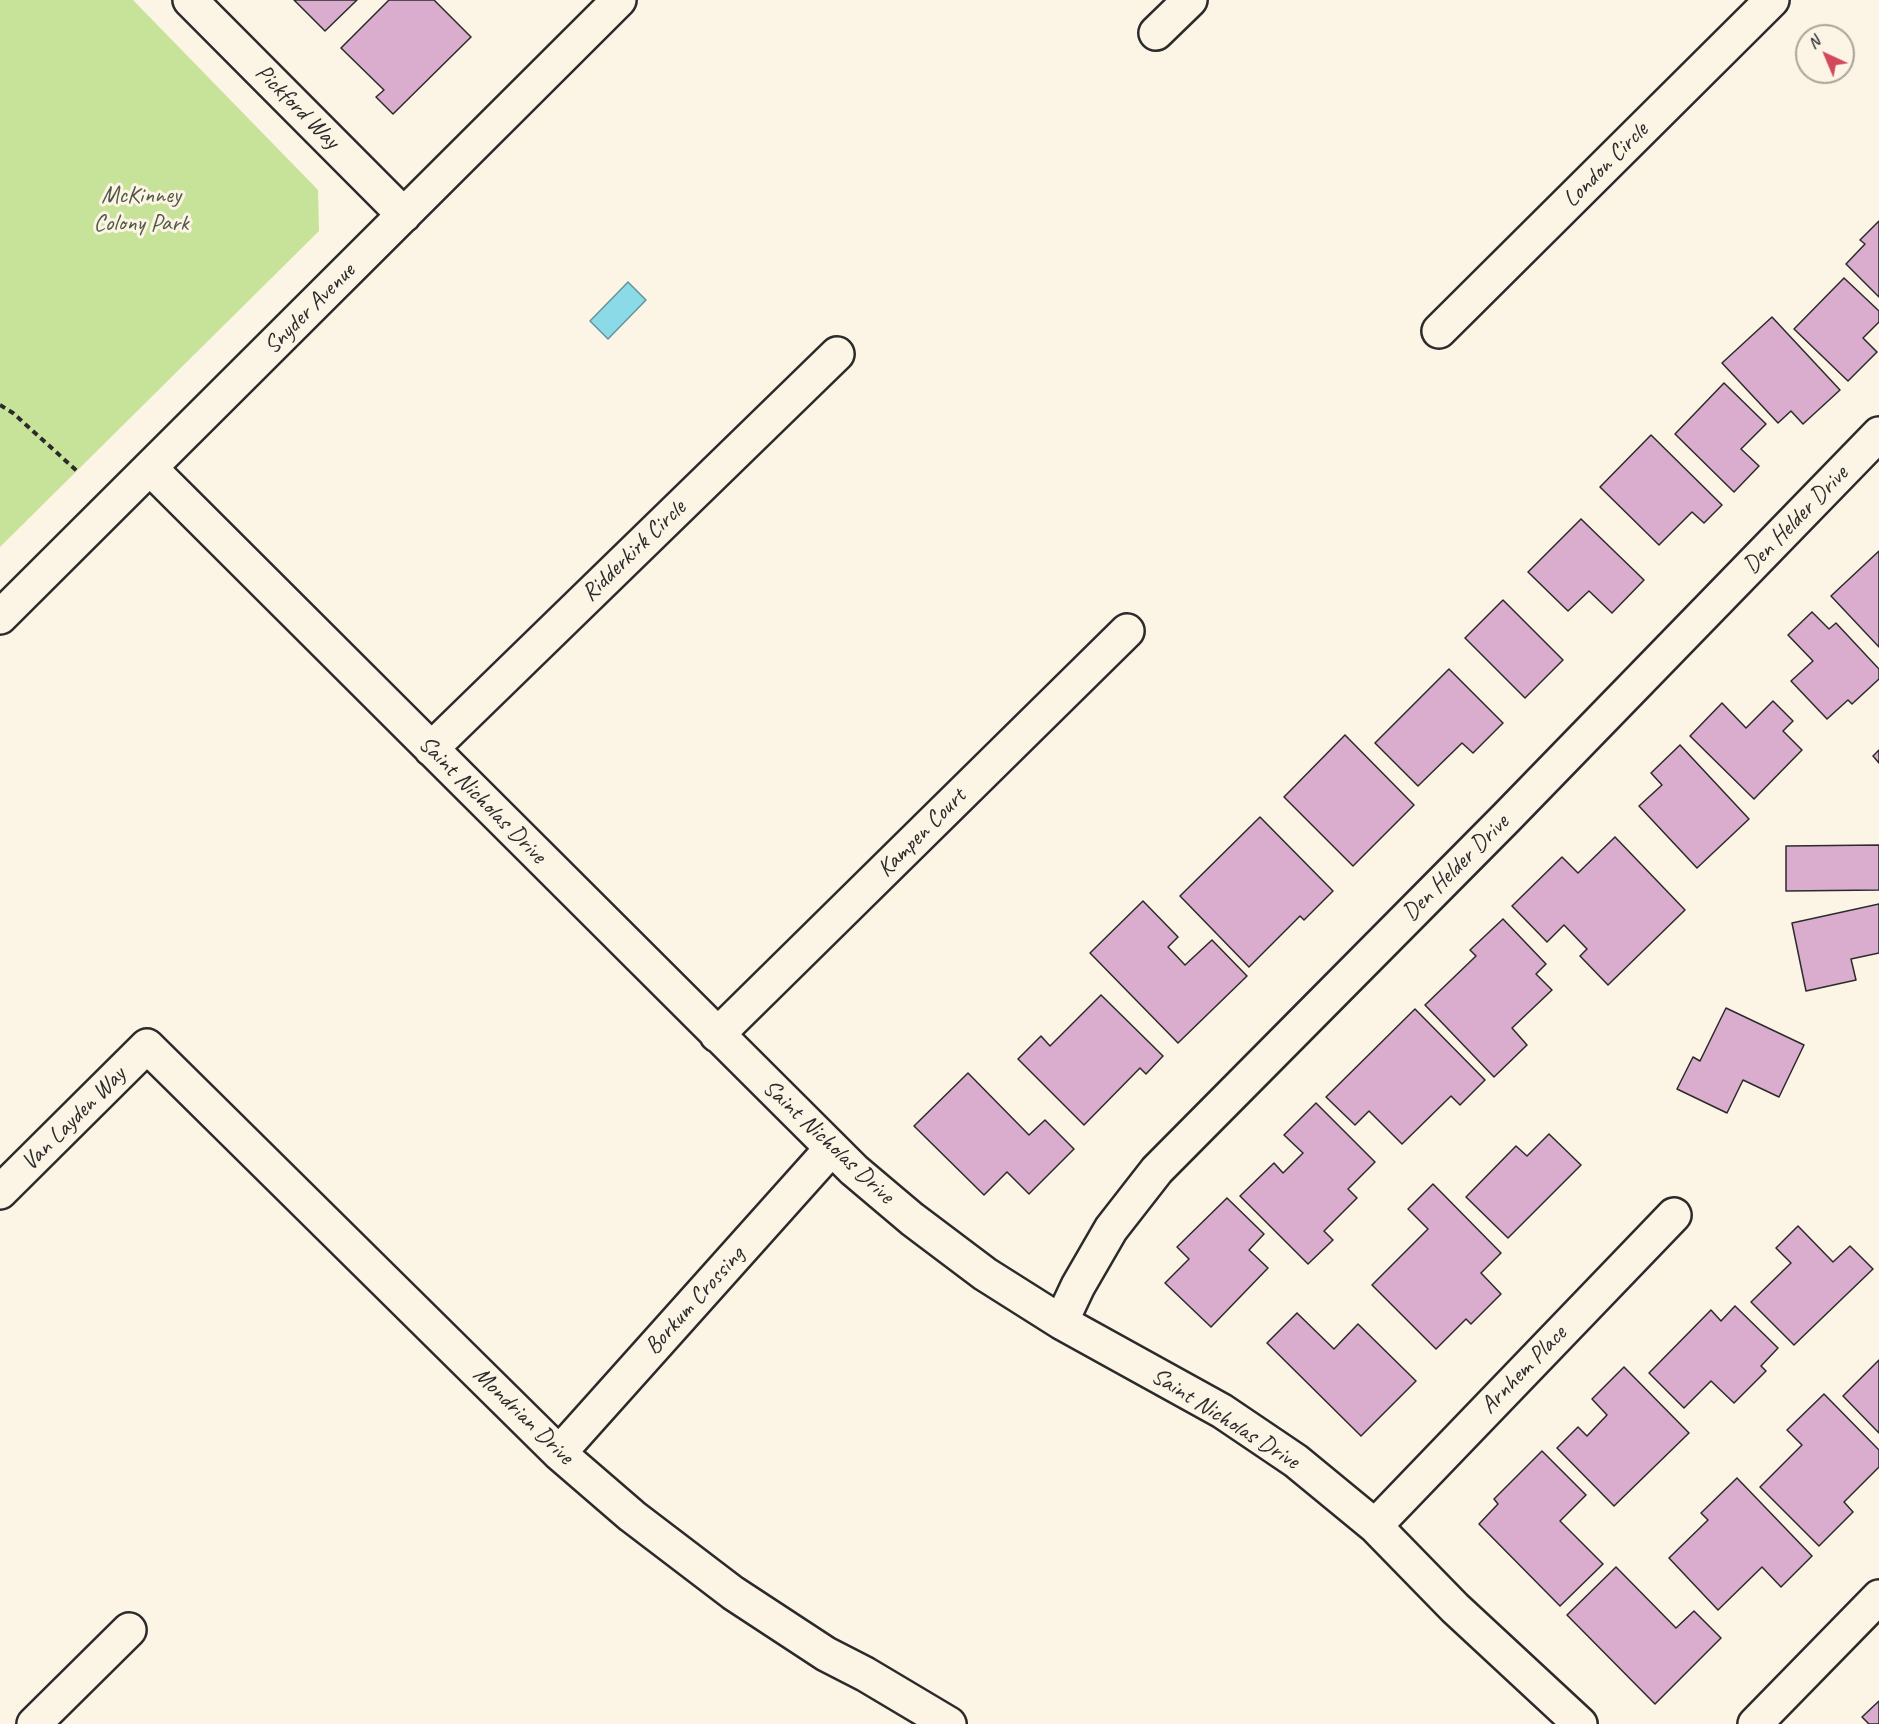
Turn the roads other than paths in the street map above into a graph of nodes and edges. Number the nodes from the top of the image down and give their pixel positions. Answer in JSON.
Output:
{"nodes":[{"id":1,"x":190,"y":0,"type":"edge"},
{"id":2,"x":619,"y":0,"type":"edge"},
{"id":3,"x":1190,"y":0,"type":"edge"},
{"id":4,"x":1772,"y":0,"type":"edge"},
{"id":5,"x":1156,"y":33,"type":"dead end"},
{"id":6,"x":404,"y":215,"type":"junction"},
{"id":7,"x":1439,"y":331,"type":"dead end"},
{"id":8,"x":837,"y":354,"type":"dead end"},
{"id":9,"x":1879,"y":434,"type":"edge"},
{"id":10,"x":150,"y":468,"type":"junction"},
{"id":11,"x":0,"y":617,"type":"edge"},
{"id":12,"x":1126,"y":631,"type":"dead end"},
{"id":13,"x":431,"y":749,"type":"junction"},
{"id":14,"x":717,"y":1035,"type":"junction"},
{"id":15,"x":147,"y":1046,"type":"joint"},
{"id":16,"x":832,"y":1148,"type":"junction"},
{"id":17,"x":0,"y":1192,"type":"edge"},
{"id":18,"x":1674,"y":1215,"type":"dead end"},
{"id":19,"x":1061,"y":1322,"type":"junction"},
{"id":20,"x":559,"y":1453,"type":"junction"},
{"id":21,"x":1375,"y":1526,"type":"junction"},
{"id":22,"x":1879,"y":1597,"type":"edge"},
{"id":23,"x":129,"y":1630,"type":"dead end"},
{"id":24,"x":34,"y":1724,"type":"edge"},
{"id":25,"x":949,"y":1724,"type":"edge"},
{"id":26,"x":1580,"y":1724,"type":"edge"},
{"id":27,"x":1755,"y":1724,"type":"edge"}],
"edges":[{"from":1,"to":6,"type":"street","name":"Pickford Way"},
{"from":2,"to":6,"type":"street","name":"Snyder Avenue"},
{"from":3,"to":5,"type":"street"},
{"from":4,"to":7,"type":"street","name":"London Circle"},
{"from":6,"to":10,"type":"street","name":"Snyder Avenue"},
{"from":8,"to":13,"type":"street","name":"Ridderkirk Circle"},
{"from":9,"to":19,"type":"street","name":"Den Helder Drive"},
{"from":10,"to":11,"type":"street","name":"Snyder Avenue"},
{"from":10,"to":13,"type":"street","name":"Saint Nicholas Drive"},
{"from":12,"to":14,"type":"street","name":"Kampen Court"},
{"from":13,"to":14,"type":"street","name":"Saint Nicholas Drive"},
{"from":14,"to":16,"type":"street","name":"Saint Nicholas Drive"},
{"from":15,"to":17,"type":"street","name":"Van Layden Way"},
{"from":15,"to":20,"type":"street","name":"Mondrian Drive"},
{"from":16,"to":19,"type":"street","name":"Saint Nicholas Drive"},
{"from":16,"to":20,"type":"street","name":"Borkum Crossing"},
{"from":18,"to":21,"type":"street","name":"Arnhem Place"},
{"from":19,"to":21,"type":"street","name":"Saint Nicholas Drive"},
{"from":20,"to":25,"type":"street","name":"Mondrian Drive"},
{"from":21,"to":26,"type":"street","name":"Saint Nicholas Drive"},
{"from":22,"to":27,"type":"street"},
{"from":23,"to":24,"type":"street"}]}
